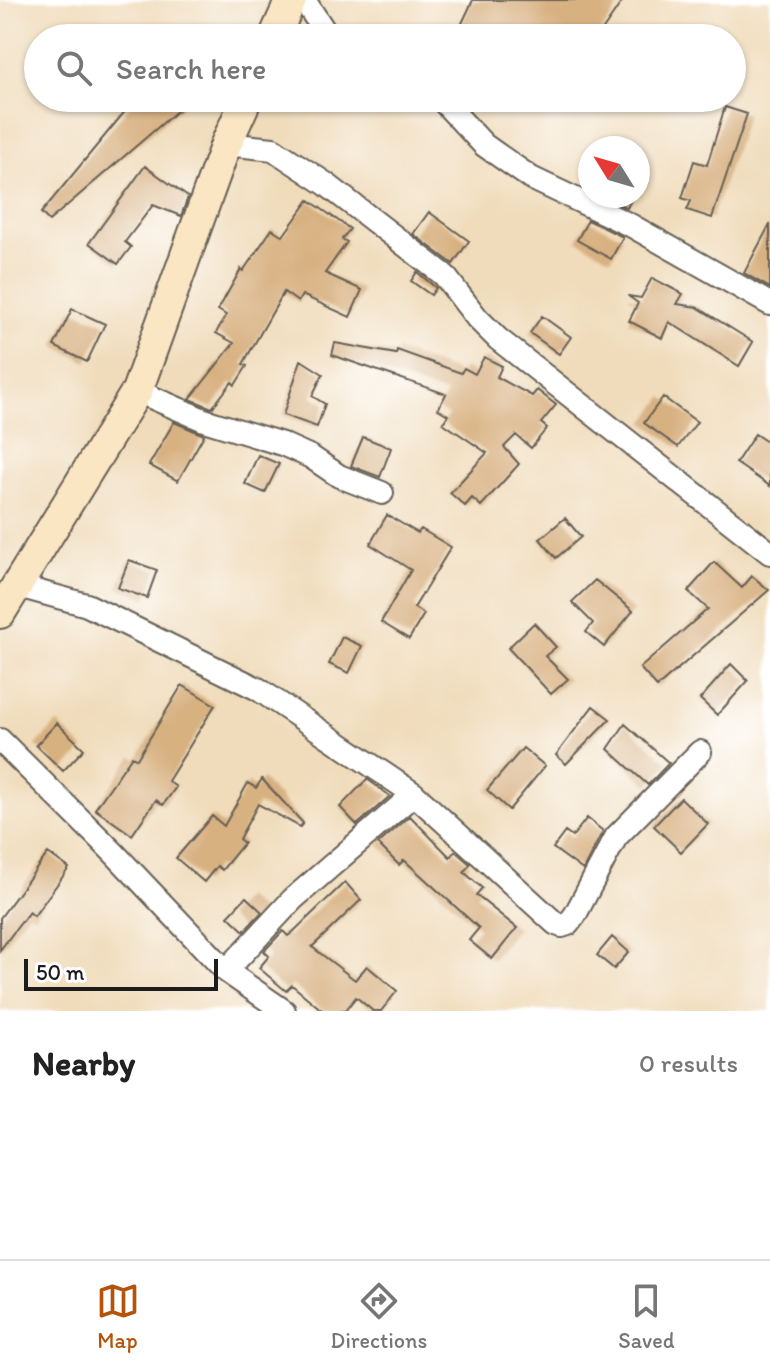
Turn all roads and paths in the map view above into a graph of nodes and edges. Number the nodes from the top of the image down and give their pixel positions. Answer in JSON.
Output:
{"nodes":[{"id":1,"x":291,"y":0,"type":"edge"},
{"id":2,"x":304,"y":0,"type":"edge"},
{"id":3,"x":280,"y":24,"type":"edge"},
{"id":4,"x":320,"y":24,"type":"edge"},
{"id":5,"x":241,"y":112,"type":"edge"},
{"id":6,"x":453,"y":112,"type":"edge"},
{"id":7,"x":226,"y":144,"type":"junction"},
{"id":8,"x":770,"y":304,"type":"edge"},
{"id":9,"x":137,"y":391,"type":"junction"},
{"id":10,"x":382,"y":493,"type":"dead end"},
{"id":11,"x":770,"y":553,"type":"edge"},
{"id":12,"x":18,"y":586,"type":"junction"},
{"id":13,"x":0,"y":613,"type":"edge"},
{"id":14,"x":0,"y":740,"type":"edge"},
{"id":15,"x":700,"y":752,"type":"dead end"},
{"id":16,"x":414,"y":794,"type":"junction"},
{"id":17,"x":226,"y":971,"type":"junction"},
{"id":18,"x":284,"y":1011,"type":"edge"}],
"edges":[{"from":1,"to":3,"type":"street"},
{"from":2,"to":4,"type":"street"},
{"from":5,"to":7,"type":"street"},
{"from":6,"to":8,"type":"street"},
{"from":7,"to":9,"type":"street"},
{"from":7,"to":11,"type":"street"},
{"from":9,"to":10,"type":"street"},
{"from":9,"to":12,"type":"street"},
{"from":12,"to":13,"type":"street"},
{"from":12,"to":16,"type":"street"},
{"from":14,"to":17,"type":"street"},
{"from":15,"to":16,"type":"street"},
{"from":16,"to":17,"type":"street"},
{"from":17,"to":18,"type":"street"}]}
